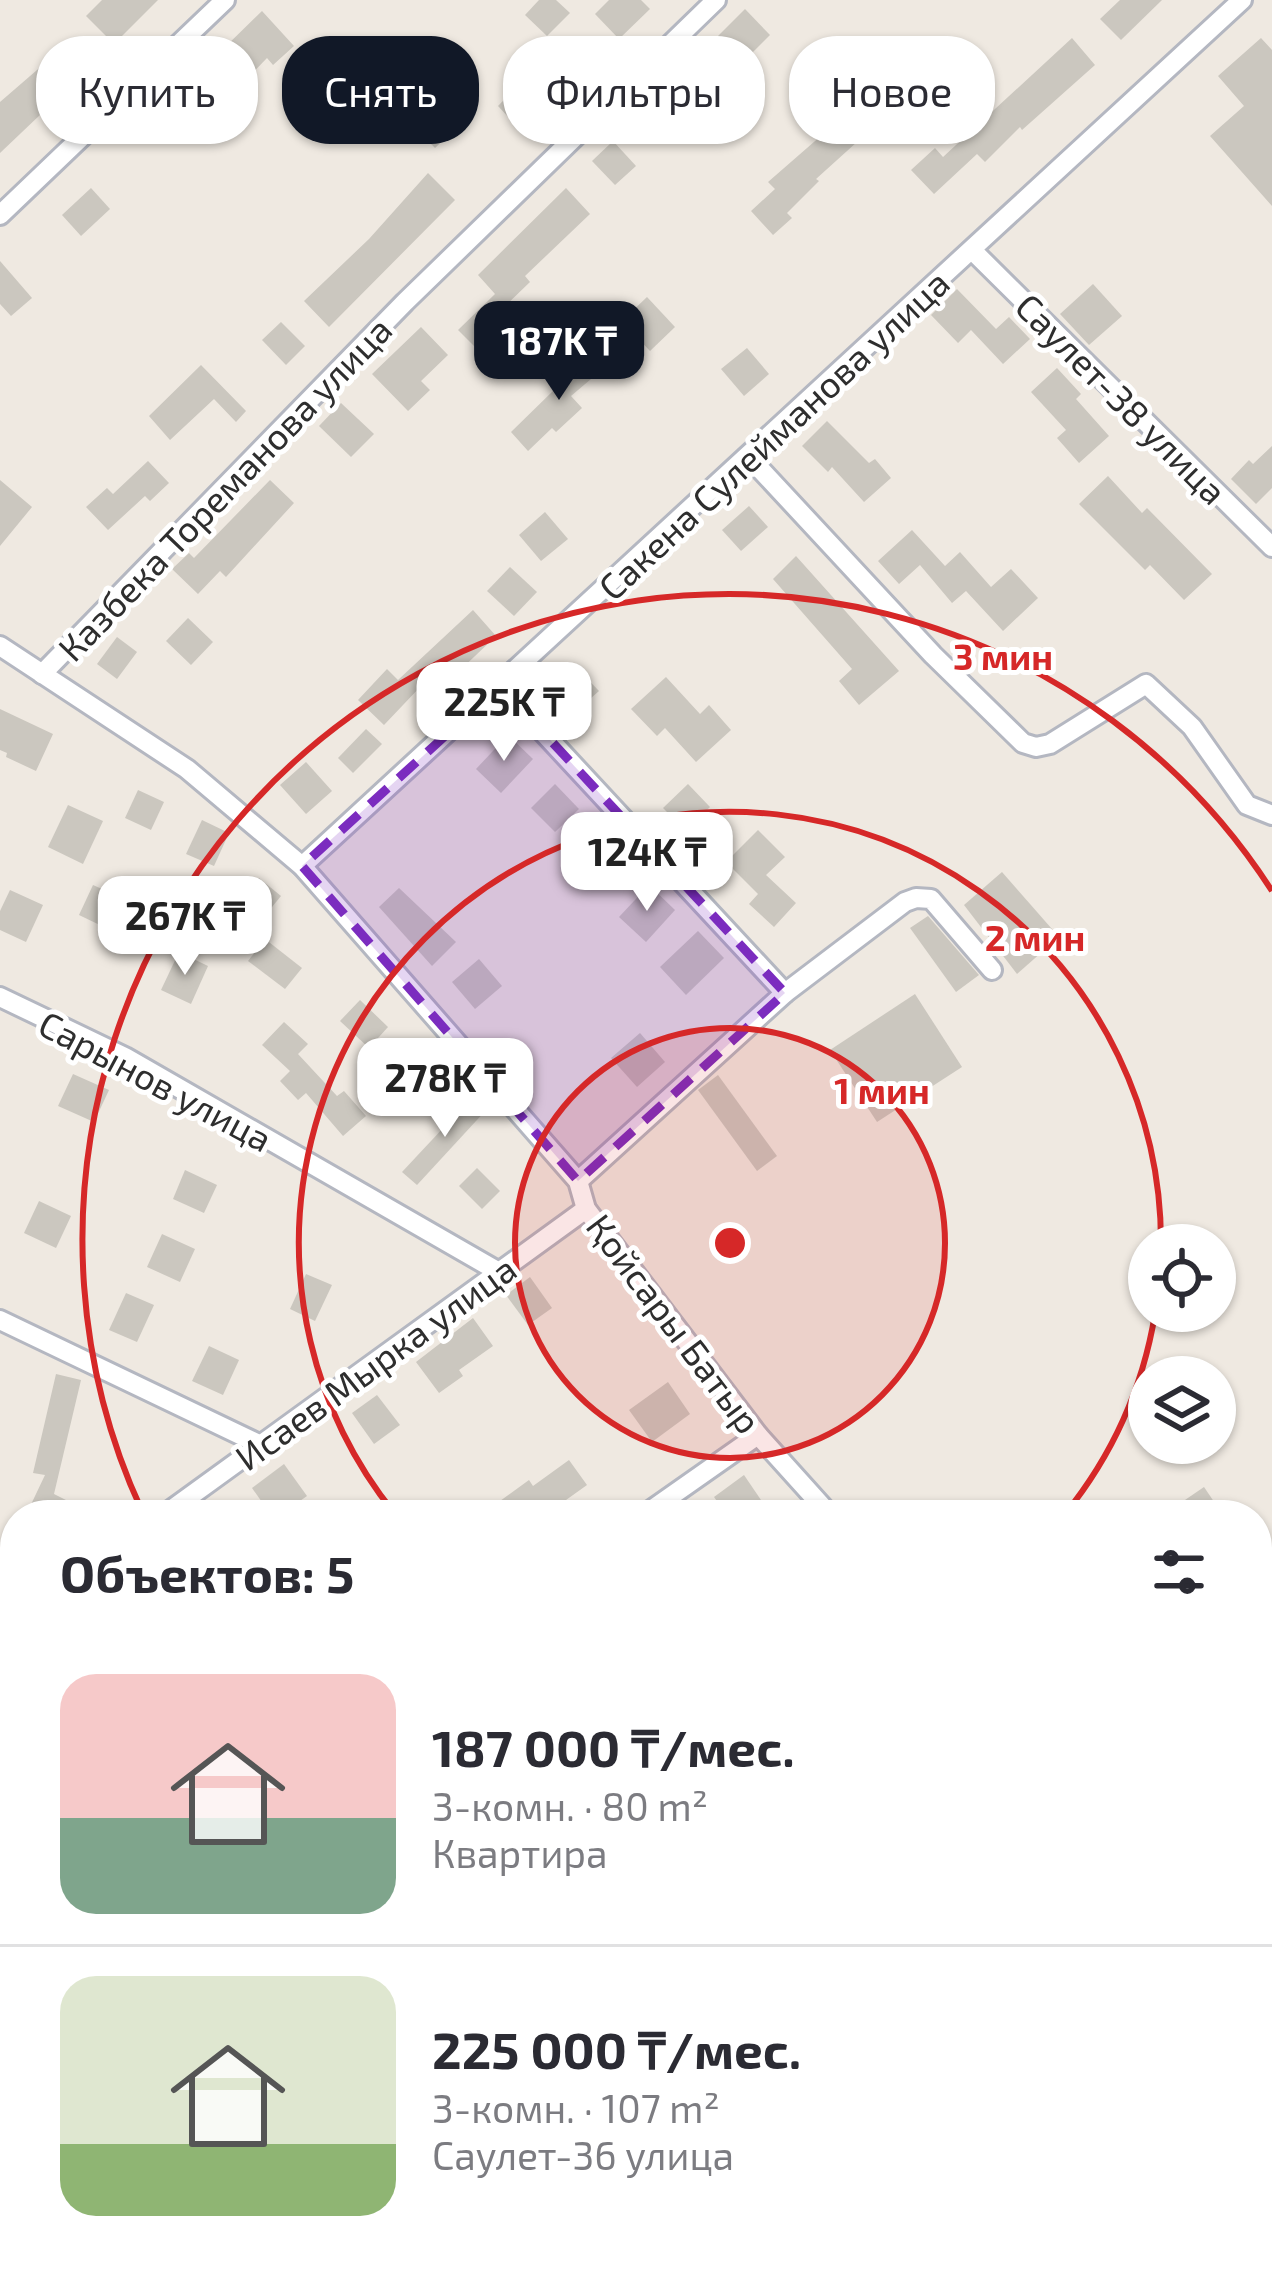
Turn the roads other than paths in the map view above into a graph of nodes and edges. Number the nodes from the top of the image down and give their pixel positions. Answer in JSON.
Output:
{"nodes":[{"id":1,"x":225,"y":0,"type":"edge"},
{"id":2,"x":716,"y":0,"type":"edge"},
{"id":3,"x":1242,"y":0,"type":"edge"},
{"id":4,"x":0,"y":215,"type":"edge"},
{"id":5,"x":972,"y":250,"type":"junction"},
{"id":6,"x":748,"y":456,"type":"junction"},
{"id":7,"x":1272,"y":548,"type":"edge"},
{"id":8,"x":0,"y":646,"type":"edge"},
{"id":9,"x":42,"y":674,"type":"junction"},
{"id":10,"x":500,"y":686,"type":"junction"},
{"id":11,"x":1272,"y":814,"type":"edge"},
{"id":12,"x":302,"y":866,"type":"junction"},
{"id":13,"x":992,"y":970,"type":"dead end"},
{"id":14,"x":785,"y":993,"type":"junction"},
{"id":15,"x":0,"y":997,"type":"edge"},
{"id":16,"x":578,"y":1181,"type":"junction"},
{"id":17,"x":586,"y":1209,"type":"junction"},
{"id":18,"x":500,"y":1271,"type":"junction"},
{"id":19,"x":0,"y":1319,"type":"edge"},
{"id":20,"x":758,"y":1435,"type":"junction"},
{"id":21,"x":261,"y":1445,"type":"junction"},
{"id":22,"x":185,"y":1500,"type":"edge"},
{"id":23,"x":665,"y":1500,"type":"edge"},
{"id":24,"x":816,"y":1500,"type":"edge"}],
"edges":[{"from":1,"to":4,"type":"street"},
{"from":2,"to":9,"type":"street","name":"Казбека Тореманова улица"},
{"from":3,"to":5,"type":"street","name":"Сакена Сулейманова улица"},
{"from":5,"to":6,"type":"street","name":"Сакена Сулейманова улица"},
{"from":5,"to":7,"type":"street","name":"Саулет-38 улица"},
{"from":6,"to":10,"type":"street","name":"Сакена Сулейманова улица"},
{"from":6,"to":11,"type":"street"},
{"from":8,"to":9,"type":"street","name":"Қойсары Батыр"},
{"from":9,"to":12,"type":"street","name":"Қойсары Батыр"},
{"from":10,"to":12,"type":"street","name":"Сакена Сулейманова улица"},
{"from":10,"to":14,"type":"street"},
{"from":12,"to":16,"type":"street","name":"Қойсары Батыр"},
{"from":13,"to":14,"type":"street"},
{"from":14,"to":16,"type":"street"},
{"from":15,"to":18,"type":"street","name":"Сарынов улица"},
{"from":16,"to":17,"type":"street","name":"Қойсары Батыр"},
{"from":17,"to":18,"type":"street","name":"Исаев Мырка улица"},
{"from":17,"to":20,"type":"street","name":"Қойсары Батыр"},
{"from":18,"to":21,"type":"street","name":"Исаев Мырка улица"},
{"from":19,"to":21,"type":"street"},
{"from":20,"to":23,"type":"street"},
{"from":20,"to":24,"type":"street","name":"Қойсары Батыр"},
{"from":21,"to":22,"type":"street","name":"Исаев Мырка улица"}]}
